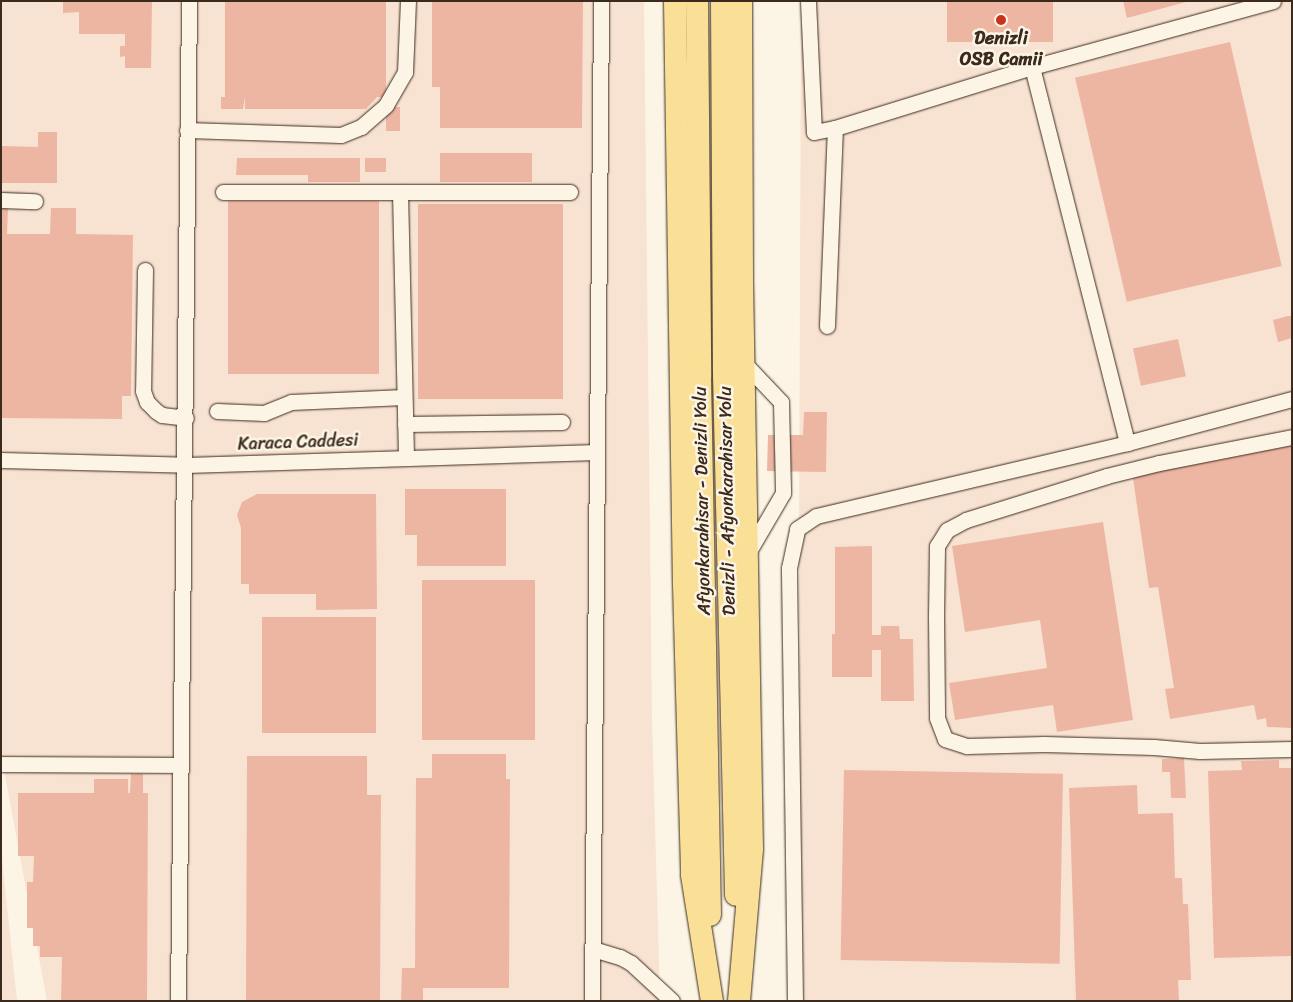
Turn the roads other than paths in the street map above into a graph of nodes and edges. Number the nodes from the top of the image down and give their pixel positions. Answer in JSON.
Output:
{"nodes":[{"id":1,"x":189,"y":1,"type":"edge"},
{"id":2,"x":408,"y":1,"type":"edge"},
{"id":3,"x":601,"y":1,"type":"edge"},
{"id":4,"x":675,"y":1,"type":"edge"},
{"id":5,"x":697,"y":1,"type":"edge"},
{"id":6,"x":722,"y":1,"type":"edge"},
{"id":7,"x":741,"y":1,"type":"edge"},
{"id":8,"x":808,"y":1,"type":"edge"},
{"id":9,"x":1273,"y":1,"type":"edge"},
{"id":10,"x":1032,"y":67,"type":"junction"},
{"id":11,"x":836,"y":128,"type":"junction"},
{"id":12,"x":187,"y":130,"type":"junction"},
{"id":13,"x":223,"y":192,"type":"dead end"},
{"id":14,"x":400,"y":192,"type":"junction"},
{"id":15,"x":570,"y":192,"type":"dead end"},
{"id":16,"x":1,"y":200,"type":"edge"},
{"id":17,"x":35,"y":201,"type":"dead end"},
{"id":18,"x":145,"y":270,"type":"dead end"},
{"id":19,"x":827,"y":326,"type":"dead end"},
{"id":20,"x":744,"y":363,"type":"junction"},
{"id":21,"x":404,"y":397,"type":"junction"},
{"id":22,"x":1292,"y":399,"type":"edge"},
{"id":23,"x":217,"y":412,"type":"dead end"},
{"id":24,"x":186,"y":418,"type":"junction"},
{"id":25,"x":562,"y":422,"type":"dead end"},
{"id":26,"x":405,"y":424,"type":"junction"},
{"id":27,"x":1292,"y":437,"type":"edge"},
{"id":28,"x":1127,"y":443,"type":"junction"},
{"id":29,"x":596,"y":452,"type":"junction"},
{"id":30,"x":1090,"y":452,"type":"junction"},
{"id":31,"x":406,"y":458,"type":"junction"},
{"id":32,"x":1,"y":460,"type":"edge"},
{"id":33,"x":186,"y":465,"type":"junction"},
{"id":34,"x":1096,"y":479,"type":"junction"},
{"id":35,"x":747,"y":554,"type":"junction"},
{"id":36,"x":1292,"y":749,"type":"edge"},
{"id":37,"x":1,"y":764,"type":"edge"},
{"id":38,"x":181,"y":765,"type":"junction"},
{"id":39,"x":592,"y":949,"type":"junction"},
{"id":40,"x":178,"y":1001,"type":"edge"},
{"id":41,"x":592,"y":1001,"type":"edge"},
{"id":42,"x":672,"y":1001,"type":"edge"},
{"id":43,"x":712,"y":1001,"type":"edge"},
{"id":44,"x":738,"y":1001,"type":"edge"},
{"id":45,"x":795,"y":1001,"type":"edge"}],
"edges":[{"from":1,"to":12,"type":"street"},
{"from":2,"to":12,"type":"street"},
{"from":3,"to":29,"type":"street"},
{"from":4,"to":43,"type":"highway"},
{"from":5,"to":43,"type":"highway","name":"Afyonkarahisar - Denizli Yolu"},
{"from":6,"to":44,"type":"highway","name":"Denizli - Afyonkarahisar Yolu"},
{"from":7,"to":20,"type":"highway"},
{"from":8,"to":11,"type":"street"},
{"from":9,"to":10,"type":"street"},
{"from":10,"to":11,"type":"street"},
{"from":10,"to":28,"type":"street"},
{"from":11,"to":19,"type":"street"},
{"from":12,"to":24,"type":"street"},
{"from":13,"to":14,"type":"street"},
{"from":14,"to":15,"type":"street"},
{"from":14,"to":21,"type":"street"},
{"from":16,"to":17,"type":"street"},
{"from":18,"to":24,"type":"street"},
{"from":20,"to":35,"type":"highway"},
{"from":20,"to":35,"type":"street"},
{"from":21,"to":23,"type":"street"},
{"from":21,"to":26,"type":"street"},
{"from":22,"to":28,"type":"street"},
{"from":24,"to":33,"type":"street"},
{"from":25,"to":26,"type":"street"},
{"from":26,"to":31,"type":"street"},
{"from":27,"to":34,"type":"street"},
{"from":28,"to":30,"type":"street"},
{"from":29,"to":31,"type":"street","name":"Karaca Caddesi"},
{"from":29,"to":39,"type":"street"},
{"from":30,"to":34,"type":"street"},
{"from":30,"to":45,"type":"street"},
{"from":31,"to":33,"type":"street","name":"Karaca Caddesi"},
{"from":32,"to":33,"type":"street","name":"Karaca Caddesi"},
{"from":33,"to":38,"type":"street"},
{"from":34,"to":36,"type":"street"},
{"from":35,"to":44,"type":"highway"},
{"from":37,"to":38,"type":"street"},
{"from":38,"to":40,"type":"street"},
{"from":39,"to":41,"type":"street"},
{"from":39,"to":42,"type":"street"}]}
